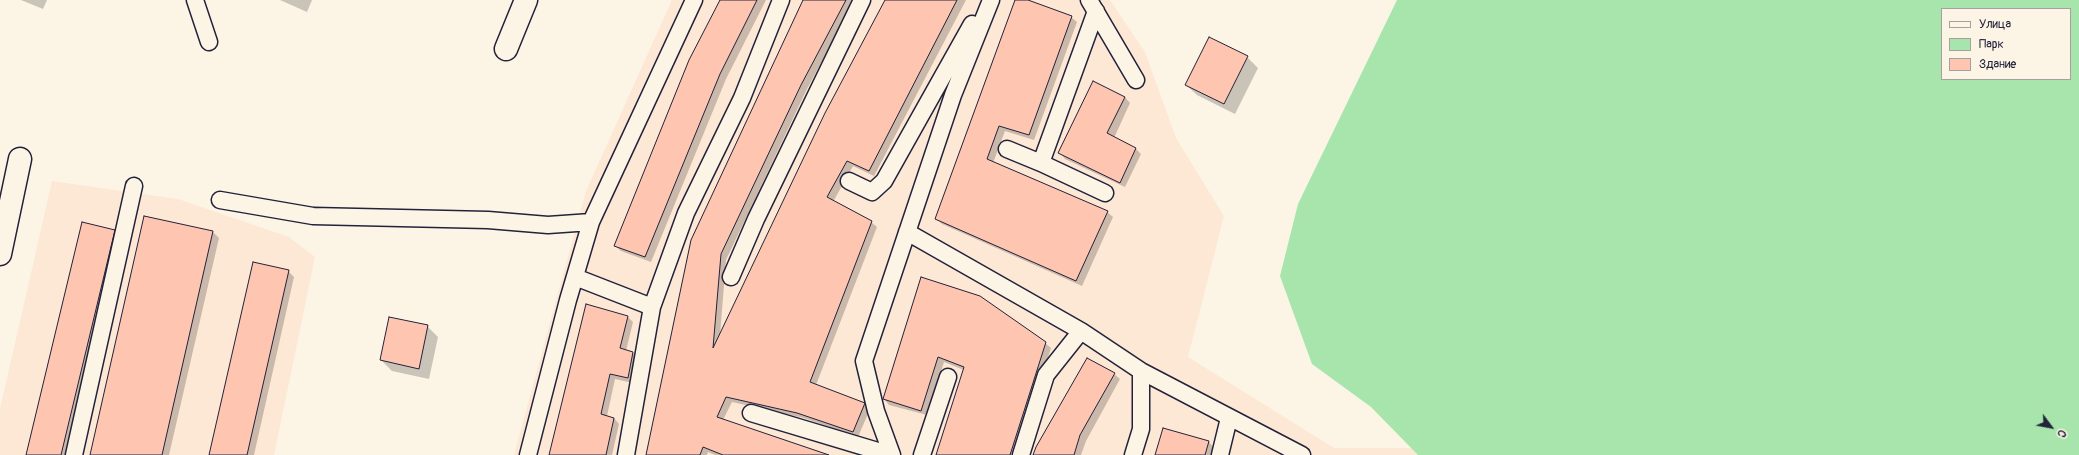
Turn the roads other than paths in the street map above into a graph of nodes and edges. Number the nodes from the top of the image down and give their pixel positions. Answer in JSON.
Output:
{"nodes":[{"id":1,"x":195,"y":0,"type":"edge"},
{"id":2,"x":526,"y":0,"type":"edge"},
{"id":3,"x":694,"y":0,"type":"edge"},
{"id":4,"x":781,"y":0,"type":"edge"},
{"id":5,"x":862,"y":0,"type":"edge"},
{"id":6,"x":986,"y":0,"type":"edge"},
{"id":7,"x":991,"y":0,"type":"edge"},
{"id":8,"x":1092,"y":6,"type":"edge"},
{"id":9,"x":209,"y":42,"type":"dead end"},
{"id":10,"x":506,"y":49,"type":"dead end"},
{"id":11,"x":1136,"y":80,"type":"dead end"},
{"id":12,"x":1007,"y":149,"type":"dead end"},
{"id":13,"x":20,"y":159,"type":"dead end"},
{"id":14,"x":1041,"y":163,"type":"junction"},
{"id":15,"x":849,"y":181,"type":"dead end"},
{"id":16,"x":134,"y":186,"type":"dead end"},
{"id":17,"x":1104,"y":193,"type":"dead end"},
{"id":18,"x":220,"y":200,"type":"dead end"},
{"id":19,"x":591,"y":222,"type":"junction"},
{"id":20,"x":907,"y":232,"type":"junction"},
{"id":21,"x":0,"y":254,"type":"edge"},
{"id":22,"x":575,"y":277,"type":"junction"},
{"id":23,"x":731,"y":277,"type":"dead end"},
{"id":24,"x":652,"y":307,"type":"junction"},
{"id":25,"x":1081,"y":331,"type":"junction"},
{"id":26,"x":1141,"y":370,"type":"junction"},
{"id":27,"x":948,"y":377,"type":"dead end"},
{"id":28,"x":751,"y":413,"type":"dead end"},
{"id":29,"x":1229,"y":418,"type":"junction"},
{"id":30,"x":74,"y":455,"type":"edge"},
{"id":31,"x":528,"y":455,"type":"edge"},
{"id":32,"x":626,"y":455,"type":"edge"},
{"id":33,"x":892,"y":455,"type":"edge"},
{"id":34,"x":922,"y":455,"type":"edge"},
{"id":35,"x":1022,"y":455,"type":"edge"},
{"id":36,"x":1133,"y":455,"type":"edge"},
{"id":37,"x":1220,"y":455,"type":"edge"},
{"id":38,"x":1302,"y":455,"type":"edge"}],
"edges":[{"from":1,"to":9,"type":"lane"},
{"from":2,"to":10,"type":"street"},
{"from":3,"to":19,"type":"lane"},
{"from":4,"to":24,"type":"lane"},
{"from":5,"to":23,"type":"lane"},
{"from":6,"to":15,"type":"lane"},
{"from":7,"to":20,"type":"lane"},
{"from":8,"to":11,"type":"lane"},
{"from":8,"to":14,"type":"lane"},
{"from":12,"to":14,"type":"lane"},
{"from":13,"to":21,"type":"street"},
{"from":14,"to":17,"type":"lane"},
{"from":16,"to":30,"type":"lane"},
{"from":18,"to":19,"type":"lane"},
{"from":19,"to":22,"type":"lane"},
{"from":20,"to":25,"type":"lane"},
{"from":20,"to":33,"type":"lane"},
{"from":22,"to":24,"type":"lane"},
{"from":22,"to":31,"type":"lane"},
{"from":24,"to":32,"type":"lane"},
{"from":25,"to":26,"type":"lane"},
{"from":25,"to":35,"type":"lane"},
{"from":26,"to":29,"type":"lane"},
{"from":26,"to":36,"type":"lane"},
{"from":27,"to":34,"type":"lane"},
{"from":28,"to":33,"type":"lane"},
{"from":29,"to":37,"type":"lane"},
{"from":29,"to":38,"type":"lane"}]}
